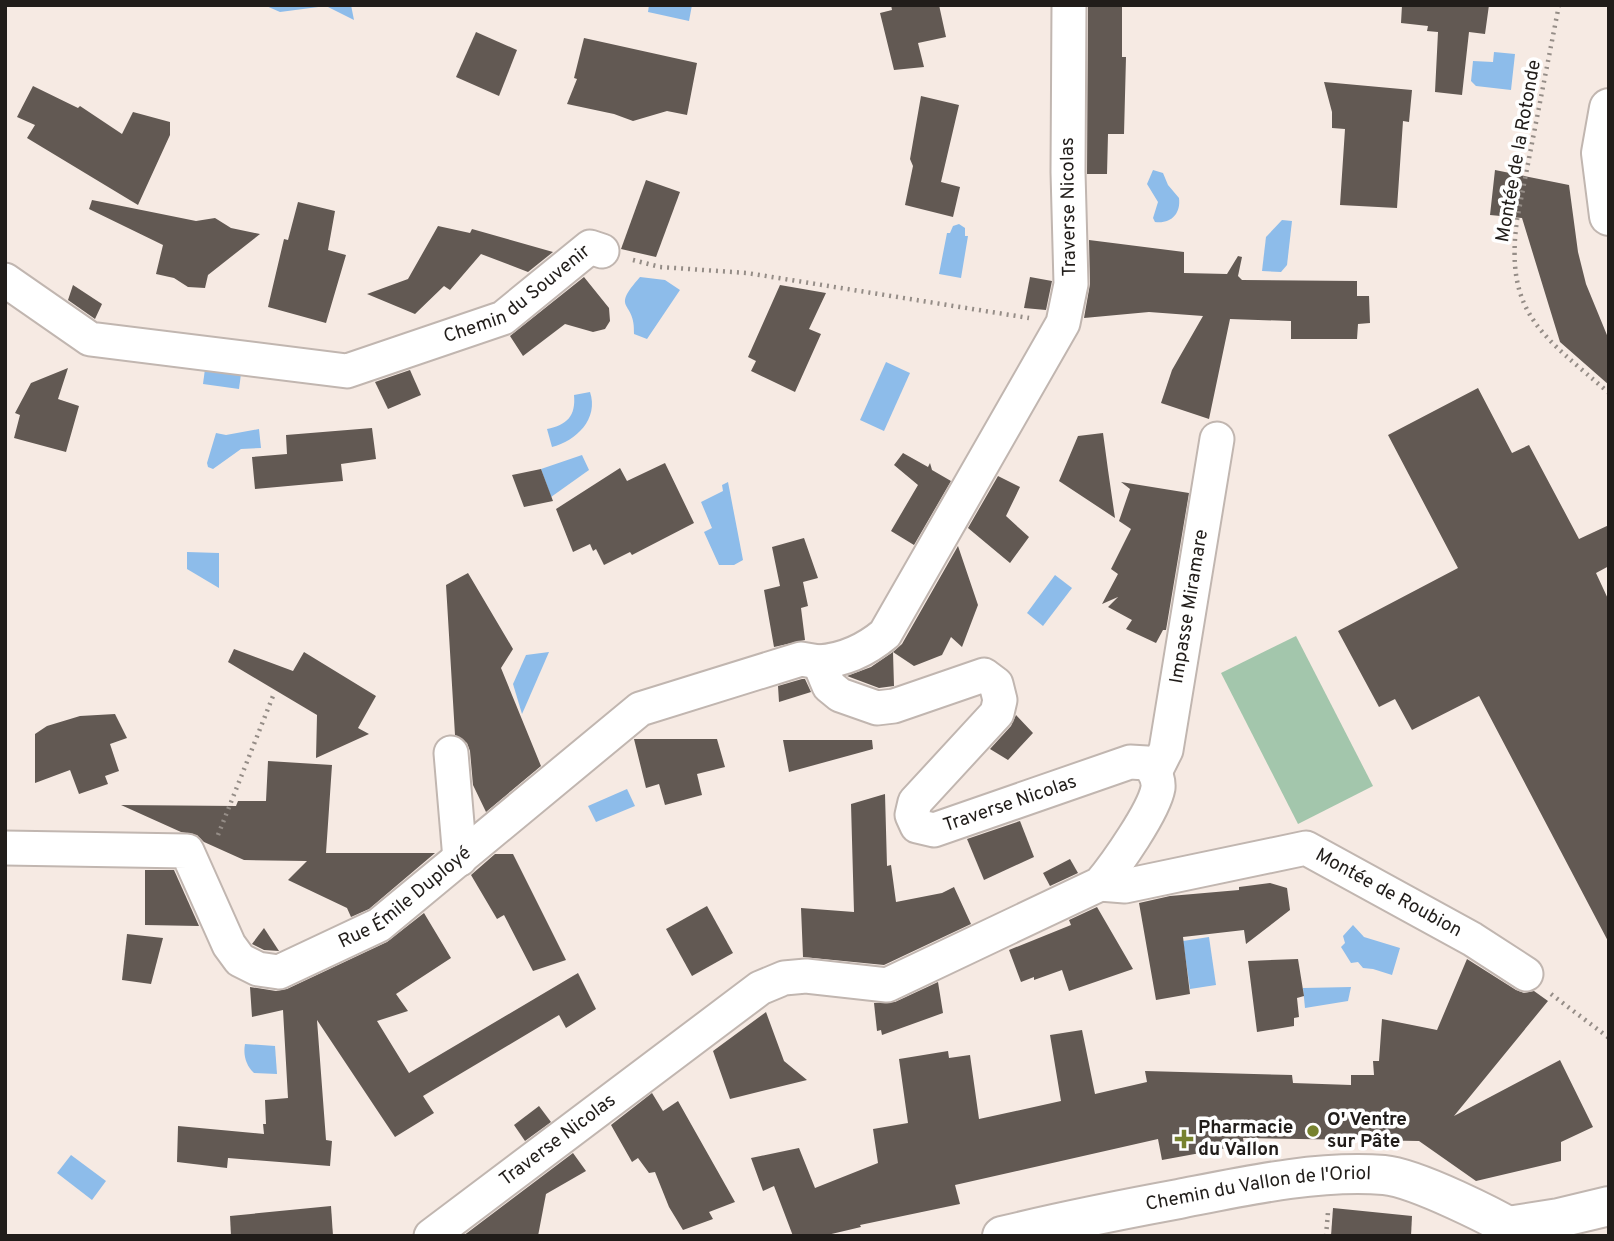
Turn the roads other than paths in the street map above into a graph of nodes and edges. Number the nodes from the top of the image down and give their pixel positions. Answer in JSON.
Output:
{"nodes":[{"id":1,"x":1069,"y":5,"type":"edge"},
{"id":2,"x":1609,"y":108,"type":"edge"},
{"id":3,"x":1609,"y":216,"type":"edge"},
{"id":4,"x":601,"y":251,"type":"road end"},
{"id":5,"x":5,"y":281,"type":"edge"},
{"id":6,"x":1217,"y":439,"type":"dead end"},
{"id":7,"x":819,"y":662,"type":"junction"},
{"id":8,"x":451,"y":753,"type":"dead end"},
{"id":9,"x":1155,"y":772,"type":"junction"},
{"id":10,"x":5,"y":849,"type":"edge"},
{"id":11,"x":460,"y":859,"type":"junction"},
{"id":12,"x":1100,"y":884,"type":"junction"},
{"id":13,"x":1526,"y":974,"type":"road end"},
{"id":14,"x":1609,"y":1206,"type":"edge"},
{"id":15,"x":1516,"y":1231,"type":"edge"},
{"id":16,"x":430,"y":1236,"type":"edge"},
{"id":17,"x":1002,"y":1236,"type":"edge"}],
"edges":[{"from":1,"to":7,"type":"street","name":"Traverse Nicolas"},
{"from":2,"to":3,"type":"street"},
{"from":4,"to":5,"type":"street","name":"Chemin du Souvenir"},
{"from":6,"to":9,"type":"street","name":"Impasse Miramare"},
{"from":7,"to":9,"type":"street","name":"Traverse Nicolas"},
{"from":7,"to":11,"type":"street","name":"Rue Émile Duployé"},
{"from":8,"to":11,"type":"street"},
{"from":9,"to":12,"type":"street","name":"Traverse Nicolas"},
{"from":10,"to":11,"type":"street","name":"Rue Émile Duployé"},
{"from":12,"to":13,"type":"street","name":"Montée de Roubion"},
{"from":12,"to":16,"type":"street","name":"Traverse Nicolas"},
{"from":14,"to":15,"type":"street","name":"Chemin du Vallon de l'Oriol"},
{"from":15,"to":17,"type":"street","name":"Chemin du Vallon de l'Oriol"}]}
